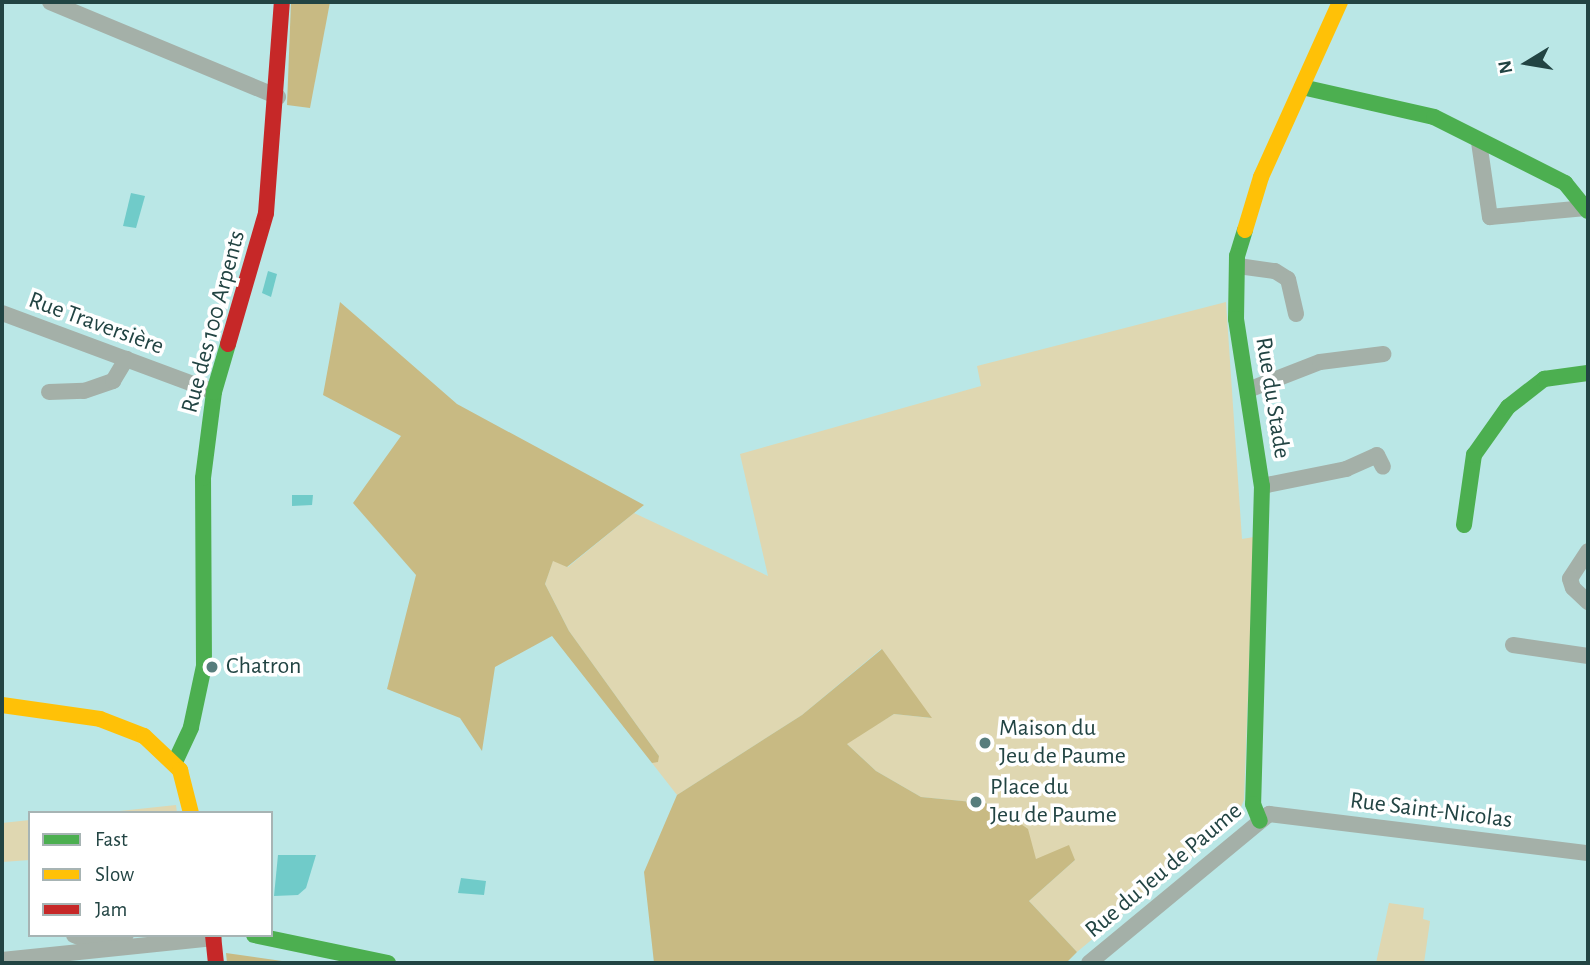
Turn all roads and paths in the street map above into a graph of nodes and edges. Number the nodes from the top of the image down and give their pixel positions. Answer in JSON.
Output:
{"nodes":[{"id":1,"x":50,"y":2,"type":"edge"},
{"id":2,"x":282,"y":2,"type":"edge"},
{"id":3,"x":1340,"y":2,"type":"edge"},
{"id":4,"x":1302,"y":87,"type":"junction"},
{"id":5,"x":278,"y":97,"type":"junction"},
{"id":6,"x":1479,"y":142,"type":"junction"},
{"id":7,"x":1587,"y":209,"type":"edge"},
{"id":8,"x":1237,"y":265,"type":"junction"},
{"id":9,"x":2,"y":313,"type":"edge"},
{"id":10,"x":1296,"y":314,"type":"dead end"},
{"id":11,"x":1383,"y":354,"type":"dead end"},
{"id":12,"x":126,"y":359,"type":"junction"},
{"id":13,"x":1588,"y":373,"type":"edge"},
{"id":14,"x":1248,"y":390,"type":"junction"},
{"id":15,"x":49,"y":392,"type":"dead end"},
{"id":16,"x":214,"y":392,"type":"junction"},
{"id":17,"x":1383,"y":467,"type":"dead end"},
{"id":18,"x":1262,"y":486,"type":"junction"},
{"id":19,"x":1464,"y":525,"type":"dead end"},
{"id":20,"x":1588,"y":551,"type":"edge"},
{"id":21,"x":1588,"y":602,"type":"edge"},
{"id":22,"x":1513,"y":645,"type":"dead end"},
{"id":23,"x":1588,"y":656,"type":"edge"},
{"id":24,"x":2,"y":705,"type":"edge"},
{"id":25,"x":175,"y":762,"type":"junction"},
{"id":26,"x":191,"y":811,"type":"edge"},
{"id":27,"x":1264,"y":817,"type":"junction"},
{"id":28,"x":1588,"y":853,"type":"edge"},
{"id":29,"x":79,"y":937,"type":"edge"},
{"id":30,"x":105,"y":937,"type":"edge"},
{"id":31,"x":214,"y":937,"type":"edge"},
{"id":32,"x":264,"y":937,"type":"edge"},
{"id":33,"x":2,"y":960,"type":"edge"},
{"id":34,"x":216,"y":963,"type":"edge"},
{"id":35,"x":388,"y":963,"type":"edge"},
{"id":36,"x":1089,"y":963,"type":"edge"}],
"edges":[{"from":1,"to":5,"type":"street"},
{"from":2,"to":5,"type":"street","name":"Rue des 100 Arpents"},
{"from":3,"to":4,"type":"street","name":"Rue du Stade"},
{"from":4,"to":6,"type":"street"},
{"from":4,"to":8,"type":"street","name":"Rue du Stade"},
{"from":5,"to":16,"type":"street","name":"Rue des 100 Arpents"},
{"from":6,"to":7,"type":"street"},
{"from":6,"to":7,"type":"street"},
{"from":8,"to":10,"type":"street"},
{"from":8,"to":14,"type":"street","name":"Rue du Stade"},
{"from":9,"to":12,"type":"street","name":"Rue Traversière"},
{"from":11,"to":14,"type":"street"},
{"from":12,"to":15,"type":"street"},
{"from":12,"to":16,"type":"street","name":"Rue Traversière"},
{"from":13,"to":19,"type":"street"},
{"from":14,"to":18,"type":"street","name":"Rue du Stade"},
{"from":16,"to":25,"type":"street","name":"Rue des 100 Arpents"},
{"from":17,"to":18,"type":"street"},
{"from":18,"to":27,"type":"street","name":"Rue du Stade"},
{"from":20,"to":21,"type":"street"},
{"from":22,"to":23,"type":"street"},
{"from":24,"to":25,"type":"street"},
{"from":25,"to":26,"type":"street"},
{"from":27,"to":28,"type":"street","name":"Rue Saint-Nicolas"},
{"from":27,"to":36,"type":"street","name":"Rue du Jeu de Paume"},
{"from":29,"to":30,"type":"street"},
{"from":31,"to":33,"type":"street"},
{"from":31,"to":34,"type":"street"},
{"from":32,"to":35,"type":"street"}]}
